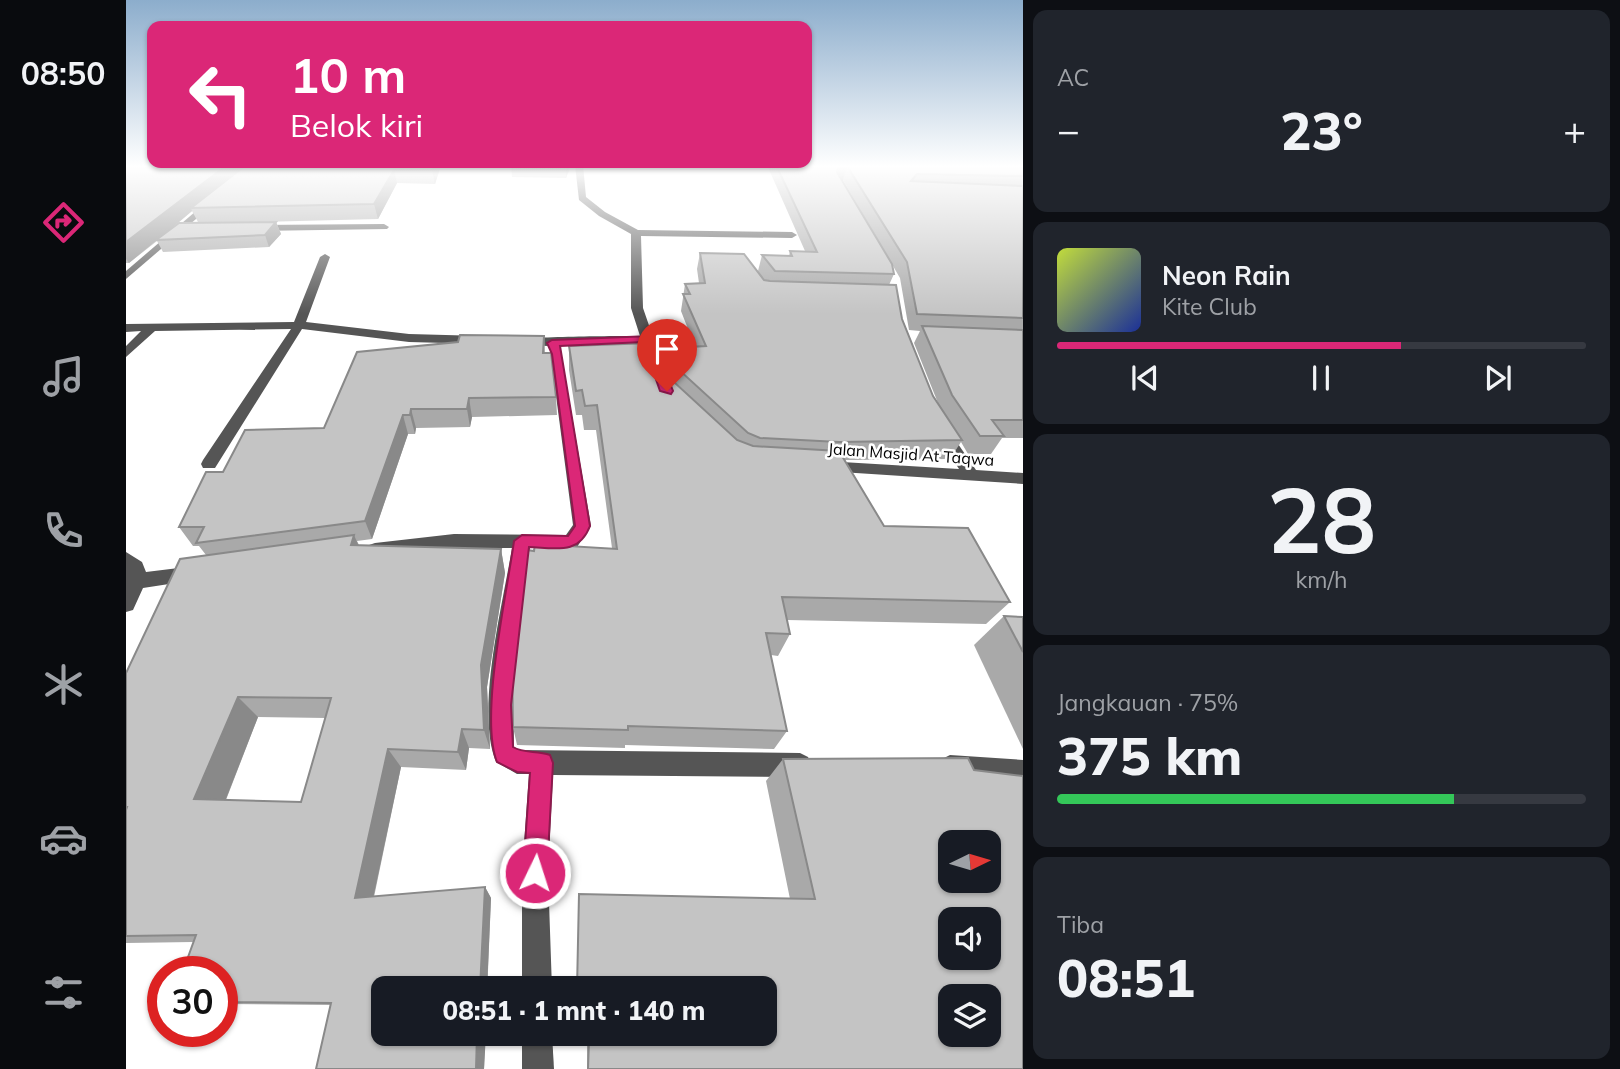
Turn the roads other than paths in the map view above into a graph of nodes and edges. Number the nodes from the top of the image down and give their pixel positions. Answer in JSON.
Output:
{"nodes":[{"id":1,"x":196,"y":215,"type":"edge"},
{"id":2,"x":602,"y":215,"type":"edge"},
{"id":3,"x":384,"y":227,"type":"dead end"},
{"id":4,"x":247,"y":228,"type":"edge"},
{"id":5,"x":179,"y":229,"type":"junction"},
{"id":6,"x":193,"y":229,"type":"edge"},
{"id":7,"x":636,"y":233,"type":"junction"},
{"id":8,"x":792,"y":236,"type":"dead end"},
{"id":9,"x":325,"y":257,"type":"dead end"},
{"id":10,"x":126,"y":276,"type":"edge"},
{"id":11,"x":299,"y":325,"type":"junction"},
{"id":12,"x":152,"y":327,"type":"junction"},
{"id":13,"x":126,"y":328,"type":"edge"},
{"id":14,"x":648,"y":339,"type":"junction"},
{"id":15,"x":552,"y":343,"type":"junction"},
{"id":16,"x":126,"y":353,"type":"edge"},
{"id":17,"x":662,"y":378,"type":"edge"},
{"id":18,"x":932,"y":414,"type":"edge"},
{"id":19,"x":209,"y":464,"type":"dead end"},
{"id":20,"x":812,"y":466,"type":"edge"},
{"id":21,"x":971,"y":475,"type":"junction"},
{"id":22,"x":1023,"y":479,"type":"edge"},
{"id":23,"x":522,"y":541,"type":"junction"},
{"id":24,"x":357,"y":552,"type":"edge"},
{"id":25,"x":126,"y":559,"type":"edge"},
{"id":26,"x":219,"y":570,"type":"edge"},
{"id":27,"x":137,"y":581,"type":"junction"},
{"id":28,"x":126,"y":604,"type":"edge"},
{"id":29,"x":542,"y":763,"type":"junction"},
{"id":30,"x":827,"y":765,"type":"edge"},
{"id":31,"x":923,"y":765,"type":"edge"},
{"id":32,"x":1023,"y":772,"type":"edge"},
{"id":33,"x":537,"y":976,"type":"edge"},
{"id":34,"x":537,"y":1046,"type":"edge"},
{"id":35,"x":538,"y":1069,"type":"edge"}],
"edges":[{"from":1,"to":5,"type":"street"},
{"from":2,"to":7,"type":"street"},
{"from":3,"to":4,"type":"street"},
{"from":5,"to":6,"type":"street"},
{"from":5,"to":10,"type":"street"},
{"from":7,"to":8,"type":"street"},
{"from":7,"to":14,"type":"street"},
{"from":9,"to":11,"type":"street"},
{"from":11,"to":12,"type":"street"},
{"from":11,"to":15,"type":"street"},
{"from":11,"to":19,"type":"street"},
{"from":12,"to":13,"type":"street"},
{"from":12,"to":16,"type":"street"},
{"from":14,"to":15,"type":"street"},
{"from":14,"to":17,"type":"street"},
{"from":15,"to":23,"type":"street"},
{"from":18,"to":21,"type":"street"},
{"from":20,"to":21,"type":"street","name":"Jalan Masjid At Taqwa"},
{"from":21,"to":22,"type":"street","name":"Jalan Masjid At Taqwa"},
{"from":23,"to":24,"type":"street"},
{"from":23,"to":29,"type":"street"},
{"from":25,"to":27,"type":"street"},
{"from":26,"to":27,"type":"street"},
{"from":27,"to":28,"type":"street"},
{"from":29,"to":30,"type":"street"},
{"from":29,"to":33,"type":"street"},
{"from":31,"to":32,"type":"street"},
{"from":34,"to":35,"type":"street"}]}
